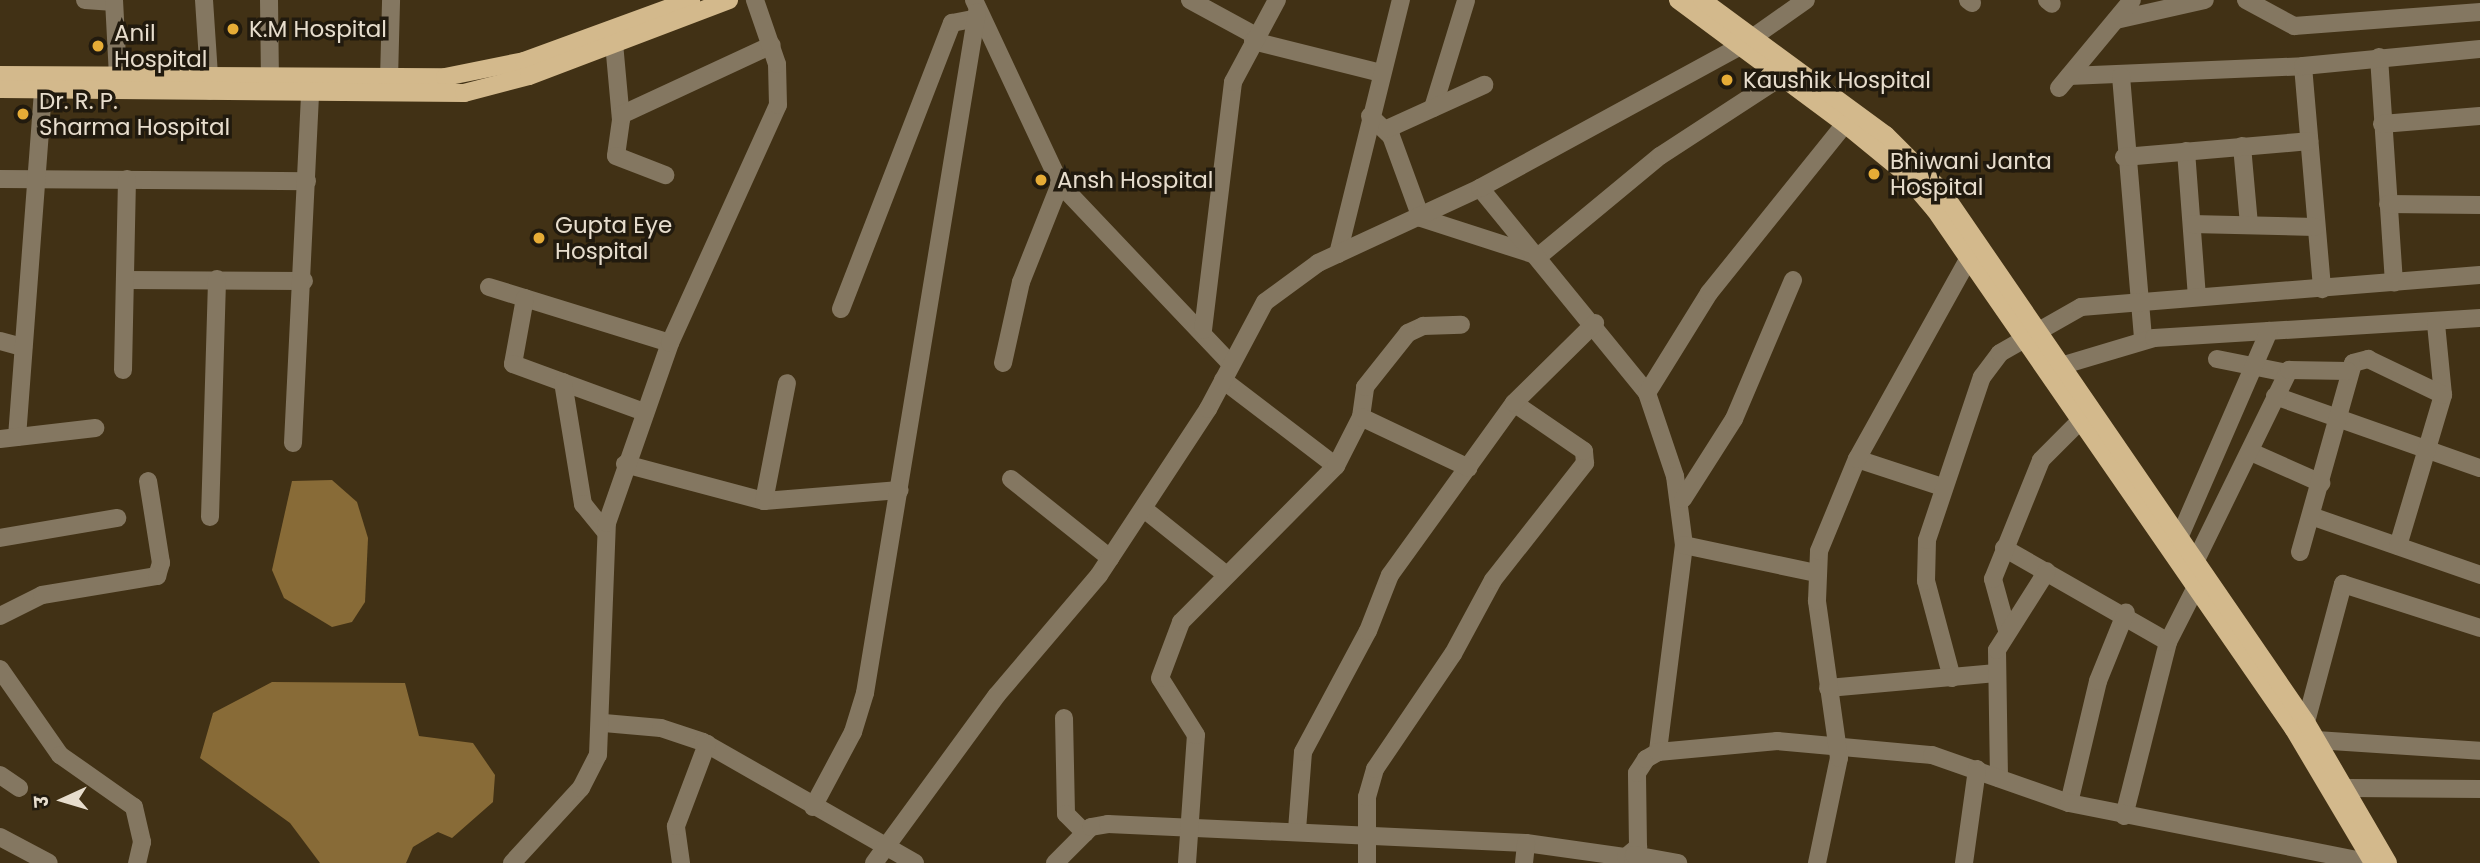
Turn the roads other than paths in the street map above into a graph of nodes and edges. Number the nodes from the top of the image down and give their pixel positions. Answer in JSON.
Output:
{"nodes":[{"id":1,"x":85,"y":0,"type":"edge"},
{"id":2,"x":204,"y":0,"type":"edge"},
{"id":3,"x":269,"y":0,"type":"edge"},
{"id":4,"x":391,"y":0,"type":"edge"},
{"id":5,"x":691,"y":0,"type":"edge"},
{"id":6,"x":729,"y":0,"type":"edge"},
{"id":7,"x":755,"y":0,"type":"edge"},
{"id":8,"x":1277,"y":0,"type":"edge"},
{"id":9,"x":1401,"y":0,"type":"edge"},
{"id":10,"x":1457,"y":0,"type":"edge"},
{"id":11,"x":1467,"y":0,"type":"edge"},
{"id":12,"x":1678,"y":0,"type":"edge"},
{"id":13,"x":1702,"y":0,"type":"edge"},
{"id":14,"x":1806,"y":0,"type":"edge"},
{"id":15,"x":2132,"y":0,"type":"edge"},
{"id":16,"x":2246,"y":0,"type":"edge"},
{"id":17,"x":114,"y":1,"type":"edge"},
{"id":18,"x":2200,"y":1,"type":"edge"},
{"id":19,"x":1197,"y":2,"type":"edge"},
{"id":20,"x":667,"y":4,"type":"edge"},
{"id":21,"x":1787,"y":8,"type":"edge"},
{"id":22,"x":976,"y":10,"type":"edge"},
{"id":23,"x":2480,"y":12,"type":"edge"},
{"id":24,"x":2116,"y":20,"type":"junction"},
{"id":25,"x":1254,"y":38,"type":"junction"},
{"id":26,"x":1748,"y":40,"type":"junction"},
{"id":27,"x":614,"y":43,"type":"junction"},
{"id":28,"x":772,"y":45,"type":"junction"},
{"id":29,"x":2480,"y":49,"type":"edge"},
{"id":30,"x":2379,"y":57,"type":"junction"},
{"id":31,"x":2303,"y":66,"type":"junction"},
{"id":32,"x":1381,"y":74,"type":"junction"},
{"id":33,"x":0,"y":75,"type":"edge"},
{"id":34,"x":118,"y":76,"type":"junction"},
{"id":35,"x":2121,"y":76,"type":"junction"},
{"id":36,"x":1781,"y":77,"type":"junction"},
{"id":37,"x":270,"y":78,"type":"junction"},
{"id":38,"x":389,"y":79,"type":"junction"},
{"id":39,"x":209,"y":85,"type":"junction"},
{"id":40,"x":1484,"y":85,"type":"dead end"},
{"id":41,"x":0,"y":89,"type":"edge"},
{"id":42,"x":43,"y":90,"type":"junction"},
{"id":43,"x":310,"y":95,"type":"junction"},
{"id":44,"x":1433,"y":108,"type":"junction"},
{"id":45,"x":621,"y":114,"type":"junction"},
{"id":46,"x":1370,"y":116,"type":"junction"},
{"id":47,"x":2480,"y":116,"type":"edge"},
{"id":48,"x":1845,"y":124,"type":"junction"},
{"id":49,"x":2382,"y":124,"type":"junction"},
{"id":50,"x":1387,"y":129,"type":"junction"},
{"id":51,"x":2309,"y":141,"type":"junction"},
{"id":52,"x":2242,"y":146,"type":"junction"},
{"id":53,"x":2186,"y":150,"type":"junction"},
{"id":54,"x":2124,"y":158,"type":"junction"},
{"id":55,"x":665,"y":175,"type":"dead end"},
{"id":56,"x":0,"y":179,"type":"edge"},
{"id":57,"x":127,"y":179,"type":"junction"},
{"id":58,"x":32,"y":181,"type":"junction"},
{"id":59,"x":307,"y":181,"type":"junction"},
{"id":60,"x":1060,"y":184,"type":"junction"},
{"id":61,"x":1480,"y":188,"type":"junction"},
{"id":62,"x":2388,"y":204,"type":"junction"},
{"id":63,"x":2480,"y":205,"type":"edge"},
{"id":64,"x":1421,"y":218,"type":"junction"},
{"id":65,"x":2192,"y":224,"type":"junction"},
{"id":66,"x":2249,"y":225,"type":"junction"},
{"id":67,"x":2315,"y":227,"type":"junction"},
{"id":68,"x":1338,"y":254,"type":"junction"},
{"id":69,"x":1539,"y":256,"type":"junction"},
{"id":70,"x":1969,"y":258,"type":"junction"},
{"id":71,"x":2480,"y":275,"type":"edge"},
{"id":72,"x":216,"y":279,"type":"junction"},
{"id":73,"x":127,"y":280,"type":"junction"},
{"id":74,"x":1793,"y":280,"type":"dead end"},
{"id":75,"x":304,"y":281,"type":"junction"},
{"id":76,"x":2394,"y":283,"type":"junction"},
{"id":77,"x":489,"y":287,"type":"dead end"},
{"id":78,"x":2322,"y":289,"type":"junction"},
{"id":79,"x":2197,"y":296,"type":"junction"},
{"id":80,"x":525,"y":298,"type":"junction"},
{"id":81,"x":2140,"y":301,"type":"junction"},
{"id":82,"x":841,"y":309,"type":"dead end"},
{"id":83,"x":2480,"y":318,"type":"edge"},
{"id":84,"x":1595,"y":323,"type":"junction"},
{"id":85,"x":2436,"y":323,"type":"junction"},
{"id":86,"x":1461,"y":325,"type":"dead end"},
{"id":87,"x":1203,"y":330,"type":"junction"},
{"id":88,"x":2269,"y":331,"type":"junction"},
{"id":89,"x":2037,"y":332,"type":"junction"},
{"id":90,"x":2020,"y":340,"type":"junction"},
{"id":91,"x":2143,"y":340,"type":"junction"},
{"id":92,"x":0,"y":341,"type":"edge"},
{"id":93,"x":670,"y":343,"type":"junction"},
{"id":94,"x":23,"y":347,"type":"junction"},
{"id":95,"x":2217,"y":359,"type":"dead end"},
{"id":96,"x":1003,"y":363,"type":"dead end"},
{"id":97,"x":1230,"y":363,"type":"junction"},
{"id":98,"x":2057,"y":367,"type":"junction"},
{"id":99,"x":2256,"y":367,"type":"junction"},
{"id":100,"x":123,"y":370,"type":"dead end"},
{"id":101,"x":2348,"y":371,"type":"junction"},
{"id":102,"x":2287,"y":373,"type":"junction"},
{"id":103,"x":1223,"y":380,"type":"junction"},
{"id":104,"x":563,"y":382,"type":"junction"},
{"id":105,"x":787,"y":383,"type":"dead end"},
{"id":106,"x":1647,"y":393,"type":"junction"},
{"id":107,"x":2443,"y":395,"type":"junction"},
{"id":108,"x":2276,"y":396,"type":"junction"},
{"id":109,"x":1514,"y":403,"type":"junction"},
{"id":110,"x":643,"y":412,"type":"junction"},
{"id":111,"x":1361,"y":417,"type":"junction"},
{"id":112,"x":2337,"y":421,"type":"junction"},
{"id":113,"x":2078,"y":423,"type":"junction"},
{"id":114,"x":95,"y":428,"type":"dead end"},
{"id":115,"x":8,"y":438,"type":"edge"},
{"id":116,"x":293,"y":443,"type":"dead end"},
{"id":117,"x":2430,"y":450,"type":"junction"},
{"id":118,"x":2251,"y":452,"type":"junction"},
{"id":119,"x":1857,"y":459,"type":"junction"},
{"id":120,"x":625,"y":464,"type":"junction"},
{"id":121,"x":1336,"y":466,"type":"junction"},
{"id":122,"x":1469,"y":468,"type":"junction"},
{"id":123,"x":2480,"y":468,"type":"edge"},
{"id":124,"x":1011,"y":479,"type":"dead end"},
{"id":125,"x":148,"y":481,"type":"dead end"},
{"id":126,"x":2321,"y":483,"type":"junction"},
{"id":127,"x":1942,"y":487,"type":"junction"},
{"id":128,"x":900,"y":490,"type":"junction"},
{"id":129,"x":1682,"y":499,"type":"junction"},
{"id":130,"x":764,"y":501,"type":"junction"},
{"id":131,"x":1144,"y":509,"type":"junction"},
{"id":132,"x":2311,"y":516,"type":"junction"},
{"id":133,"x":210,"y":517,"type":"dead end"},
{"id":134,"x":117,"y":518,"type":"dead end"},
{"id":135,"x":605,"y":531,"type":"junction"},
{"id":136,"x":0,"y":538,"type":"edge"},
{"id":137,"x":2179,"y":538,"type":"junction"},
{"id":138,"x":1684,"y":545,"type":"junction"},
{"id":139,"x":2398,"y":546,"type":"junction"},
{"id":140,"x":2004,"y":548,"type":"junction"},
{"id":141,"x":2300,"y":552,"type":"dead end"},
{"id":142,"x":1110,"y":558,"type":"junction"},
{"id":143,"x":2195,"y":562,"type":"junction"},
{"id":144,"x":2047,"y":571,"type":"junction"},
{"id":145,"x":1816,"y":573,"type":"junction"},
{"id":146,"x":1225,"y":574,"type":"junction"},
{"id":147,"x":2480,"y":575,"type":"edge"},
{"id":148,"x":2195,"y":589,"type":"junction"},
{"id":149,"x":2126,"y":612,"type":"junction"},
{"id":150,"x":0,"y":616,"type":"edge"},
{"id":151,"x":2480,"y":628,"type":"edge"},
{"id":152,"x":2007,"y":630,"type":"junction"},
{"id":153,"x":2168,"y":642,"type":"junction"},
{"id":154,"x":0,"y":669,"type":"edge"},
{"id":155,"x":1996,"y":673,"type":"junction"},
{"id":156,"x":1952,"y":678,"type":"junction"},
{"id":157,"x":1828,"y":688,"type":"junction"},
{"id":158,"x":1064,"y":718,"type":"dead end"},
{"id":159,"x":2306,"y":722,"type":"junction"},
{"id":160,"x":604,"y":723,"type":"junction"},
{"id":161,"x":2316,"y":740,"type":"junction"},
{"id":162,"x":1838,"y":743,"type":"junction"},
{"id":163,"x":706,"y":744,"type":"junction"},
{"id":164,"x":2480,"y":751,"type":"edge"},
{"id":165,"x":1658,"y":752,"type":"junction"},
{"id":166,"x":1977,"y":769,"type":"junction"},
{"id":167,"x":0,"y":775,"type":"edge"},
{"id":168,"x":1999,"y":778,"type":"junction"},
{"id":169,"x":19,"y":788,"type":"dead end"},
{"id":170,"x":2349,"y":788,"type":"junction"},
{"id":171,"x":2480,"y":789,"type":"edge"},
{"id":172,"x":2069,"y":803,"type":"junction"},
{"id":173,"x":813,"y":807,"type":"junction"},
{"id":174,"x":2124,"y":817,"type":"junction"},
{"id":175,"x":1187,"y":829,"type":"junction"},
{"id":176,"x":1297,"y":830,"type":"junction"},
{"id":177,"x":1085,"y":833,"type":"junction"},
{"id":178,"x":1366,"y":836,"type":"junction"},
{"id":179,"x":0,"y":838,"type":"edge"},
{"id":180,"x":1526,"y":843,"type":"junction"},
{"id":181,"x":885,"y":848,"type":"junction"},
{"id":182,"x":1633,"y":859,"type":"edge"},
{"id":183,"x":49,"y":863,"type":"edge"},
{"id":184,"x":137,"y":863,"type":"edge"},
{"id":185,"x":512,"y":863,"type":"edge"},
{"id":186,"x":681,"y":863,"type":"edge"},
{"id":187,"x":874,"y":863,"type":"edge"},
{"id":188,"x":915,"y":863,"type":"edge"},
{"id":189,"x":1055,"y":863,"type":"edge"},
{"id":190,"x":1187,"y":863,"type":"edge"},
{"id":191,"x":1367,"y":863,"type":"edge"},
{"id":192,"x":1524,"y":863,"type":"edge"},
{"id":193,"x":1678,"y":863,"type":"edge"},
{"id":194,"x":1817,"y":863,"type":"edge"},
{"id":195,"x":1964,"y":863,"type":"edge"},
{"id":196,"x":2372,"y":863,"type":"edge"},
{"id":197,"x":2388,"y":863,"type":"edge"}],
"edges":[{"from":1,"to":17,"type":"street"},
{"from":2,"to":39,"type":"street"},
{"from":3,"to":37,"type":"street"},
{"from":4,"to":38,"type":"street"},
{"from":5,"to":20,"type":"main road"},
{"from":6,"to":27,"type":"main road"},
{"from":7,"to":28,"type":"street"},
{"from":8,"to":25,"type":"street"},
{"from":9,"to":32,"type":"street"},
{"from":10,"to":11,"type":"street"},
{"from":11,"to":44,"type":"street"},
{"from":12,"to":26,"type":"main road"},
{"from":13,"to":26,"type":"main road"},
{"from":14,"to":21,"type":"street"},
{"from":15,"to":24,"type":"street"},
{"from":16,"to":23,"type":"street"},
{"from":17,"to":34,"type":"street"},
{"from":18,"to":24,"type":"street"},
{"from":19,"to":25,"type":"street"},
{"from":20,"to":38,"type":"main road"},
{"from":21,"to":26,"type":"street"},
{"from":22,"to":60,"type":"street"},
{"from":22,"to":82,"type":"street"},
{"from":22,"to":128,"type":"street"},
{"from":24,"to":35,"type":"street"},
{"from":25,"to":32,"type":"street"},
{"from":25,"to":87,"type":"street"},
{"from":26,"to":36,"type":"main road"},
{"from":26,"to":61,"type":"street"},
{"from":26,"to":89,"type":"main road"},
{"from":27,"to":43,"type":"main road"},
{"from":27,"to":45,"type":"street"},
{"from":28,"to":45,"type":"street"},
{"from":28,"to":93,"type":"street"},
{"from":29,"to":30,"type":"street"},
{"from":30,"to":31,"type":"street"},
{"from":30,"to":49,"type":"street"},
{"from":31,"to":35,"type":"street"},
{"from":31,"to":51,"type":"street"},
{"from":32,"to":46,"type":"street"},
{"from":33,"to":34,"type":"main road"},
{"from":34,"to":39,"type":"main road"},
{"from":35,"to":54,"type":"street"},
{"from":36,"to":48,"type":"main road"},
{"from":36,"to":69,"type":"street"},
{"from":37,"to":38,"type":"main road"},
{"from":37,"to":39,"type":"main road"},
{"from":39,"to":42,"type":"main road"},
{"from":39,"to":43,"type":"main road"},
{"from":40,"to":44,"type":"street"},
{"from":41,"to":42,"type":"main road"},
{"from":42,"to":58,"type":"street"},
{"from":43,"to":59,"type":"street"},
{"from":44,"to":50,"type":"street"},
{"from":45,"to":55,"type":"street"},
{"from":46,"to":50,"type":"street"},
{"from":46,"to":68,"type":"street"},
{"from":47,"to":49,"type":"street"},
{"from":48,"to":70,"type":"main road"},
{"from":48,"to":106,"type":"street"},
{"from":49,"to":62,"type":"street"},
{"from":50,"to":64,"type":"street"},
{"from":51,"to":52,"type":"street"},
{"from":51,"to":67,"type":"street"},
{"from":52,"to":53,"type":"street"},
{"from":52,"to":66,"type":"street"},
{"from":53,"to":54,"type":"street"},
{"from":53,"to":65,"type":"street"},
{"from":54,"to":81,"type":"street"},
{"from":56,"to":58,"type":"street"},
{"from":57,"to":58,"type":"street"},
{"from":57,"to":59,"type":"street"},
{"from":57,"to":73,"type":"street"},
{"from":58,"to":94,"type":"street"},
{"from":59,"to":75,"type":"street"},
{"from":60,"to":87,"type":"street"},
{"from":60,"to":96,"type":"street"},
{"from":61,"to":64,"type":"street"},
{"from":61,"to":69,"type":"street"},
{"from":62,"to":63,"type":"street"},
{"from":62,"to":76,"type":"street"},
{"from":64,"to":68,"type":"street"},
{"from":64,"to":69,"type":"street"},
{"from":65,"to":66,"type":"street"},
{"from":65,"to":79,"type":"street"},
{"from":66,"to":67,"type":"street"},
{"from":67,"to":78,"type":"street"},
{"from":68,"to":97,"type":"street"},
{"from":69,"to":84,"type":"street"},
{"from":70,"to":90,"type":"main road"},
{"from":70,"to":119,"type":"street"},
{"from":71,"to":76,"type":"street"},
{"from":72,"to":73,"type":"street"},
{"from":72,"to":75,"type":"street"},
{"from":72,"to":133,"type":"street"},
{"from":73,"to":100,"type":"street"},
{"from":74,"to":129,"type":"street"},
{"from":75,"to":116,"type":"street"},
{"from":76,"to":78,"type":"street"},
{"from":77,"to":80,"type":"street"},
{"from":78,"to":79,"type":"street"},
{"from":79,"to":81,"type":"street"},
{"from":80,"to":93,"type":"street"},
{"from":80,"to":104,"type":"street"},
{"from":81,"to":89,"type":"street"},
{"from":81,"to":91,"type":"street"},
{"from":83,"to":85,"type":"street"},
{"from":84,"to":106,"type":"street"},
{"from":84,"to":109,"type":"street"},
{"from":85,"to":88,"type":"street"},
{"from":85,"to":107,"type":"street"},
{"from":86,"to":111,"type":"street"},
{"from":87,"to":97,"type":"street"},
{"from":88,"to":91,"type":"street"},
{"from":88,"to":99,"type":"street"},
{"from":89,"to":90,"type":"street"},
{"from":89,"to":98,"type":"main road"},
{"from":90,"to":113,"type":"main road"},
{"from":90,"to":127,"type":"street"},
{"from":91,"to":98,"type":"street"},
{"from":92,"to":94,"type":"street"},
{"from":93,"to":110,"type":"street"},
{"from":94,"to":115,"type":"street"},
{"from":95,"to":99,"type":"street"},
{"from":97,"to":103,"type":"street"},
{"from":98,"to":137,"type":"main road"},
{"from":99,"to":102,"type":"street"},
{"from":99,"to":137,"type":"street"},
{"from":101,"to":102,"type":"street"},
{"from":101,"to":107,"type":"street"},
{"from":101,"to":112,"type":"street"},
{"from":102,"to":108,"type":"street"},
{"from":103,"to":121,"type":"street"},
{"from":103,"to":131,"type":"street"},
{"from":104,"to":110,"type":"street"},
{"from":104,"to":135,"type":"street"},
{"from":105,"to":130,"type":"street"},
{"from":106,"to":129,"type":"street"},
{"from":107,"to":117,"type":"street"},
{"from":108,"to":112,"type":"street"},
{"from":108,"to":118,"type":"street"},
{"from":109,"to":122,"type":"street"},
{"from":109,"to":178,"type":"street"},
{"from":110,"to":120,"type":"street"},
{"from":111,"to":121,"type":"street"},
{"from":111,"to":122,"type":"street"},
{"from":112,"to":117,"type":"street"},
{"from":112,"to":126,"type":"street"},
{"from":113,"to":140,"type":"street"},
{"from":113,"to":148,"type":"main road"},
{"from":114,"to":115,"type":"street"},
{"from":117,"to":123,"type":"street"},
{"from":117,"to":139,"type":"street"},
{"from":118,"to":126,"type":"street"},
{"from":118,"to":143,"type":"street"},
{"from":119,"to":127,"type":"street"},
{"from":119,"to":145,"type":"street"},
{"from":120,"to":130,"type":"street"},
{"from":120,"to":135,"type":"street"},
{"from":121,"to":146,"type":"street"},
{"from":122,"to":176,"type":"street"},
{"from":124,"to":142,"type":"street"},
{"from":125,"to":150,"type":"street"},
{"from":126,"to":132,"type":"street"},
{"from":127,"to":156,"type":"street"},
{"from":128,"to":130,"type":"street"},
{"from":128,"to":173,"type":"street"},
{"from":129,"to":138,"type":"street"},
{"from":131,"to":142,"type":"street"},
{"from":131,"to":146,"type":"street"},
{"from":132,"to":139,"type":"street"},
{"from":132,"to":141,"type":"street"},
{"from":134,"to":136,"type":"street"},
{"from":135,"to":160,"type":"street"},
{"from":137,"to":143,"type":"main road"},
{"from":138,"to":145,"type":"street"},
{"from":138,"to":165,"type":"street"},
{"from":139,"to":147,"type":"street"},
{"from":140,"to":144,"type":"street"},
{"from":140,"to":152,"type":"street"},
{"from":142,"to":181,"type":"street"},
{"from":143,"to":159,"type":"main road"},
{"from":144,"to":149,"type":"street"},
{"from":144,"to":152,"type":"street"},
{"from":145,"to":157,"type":"street"},
{"from":146,"to":175,"type":"street"},
{"from":148,"to":153,"type":"street"},
{"from":148,"to":196,"type":"main road"},
{"from":149,"to":153,"type":"street"},
{"from":149,"to":172,"type":"street"},
{"from":151,"to":159,"type":"street"},
{"from":152,"to":155,"type":"street"},
{"from":153,"to":174,"type":"street"},
{"from":154,"to":184,"type":"street"},
{"from":155,"to":156,"type":"street"},
{"from":155,"to":168,"type":"street"},
{"from":156,"to":157,"type":"street"},
{"from":157,"to":162,"type":"street"},
{"from":158,"to":177,"type":"street"},
{"from":159,"to":161,"type":"main road"},
{"from":160,"to":163,"type":"street"},
{"from":160,"to":185,"type":"street"},
{"from":161,"to":164,"type":"street"},
{"from":161,"to":170,"type":"main road"},
{"from":162,"to":165,"type":"street"},
{"from":162,"to":166,"type":"street"},
{"from":162,"to":194,"type":"street"},
{"from":163,"to":173,"type":"street"},
{"from":163,"to":186,"type":"street"},
{"from":165,"to":182,"type":"street"},
{"from":166,"to":168,"type":"street"},
{"from":166,"to":195,"type":"street"},
{"from":167,"to":169,"type":"street"},
{"from":168,"to":172,"type":"street"},
{"from":170,"to":171,"type":"street"},
{"from":170,"to":197,"type":"main road"},
{"from":172,"to":174,"type":"street"},
{"from":173,"to":181,"type":"street"},
{"from":174,"to":196,"type":"street"},
{"from":175,"to":176,"type":"street"},
{"from":175,"to":177,"type":"street"},
{"from":175,"to":190,"type":"street"},
{"from":176,"to":178,"type":"street"},
{"from":177,"to":189,"type":"street"},
{"from":178,"to":180,"type":"street"},
{"from":178,"to":191,"type":"street"},
{"from":179,"to":183,"type":"street"},
{"from":180,"to":182,"type":"street"},
{"from":180,"to":192,"type":"street"},
{"from":181,"to":187,"type":"street"},
{"from":181,"to":188,"type":"street"},
{"from":182,"to":193,"type":"street"}]}
